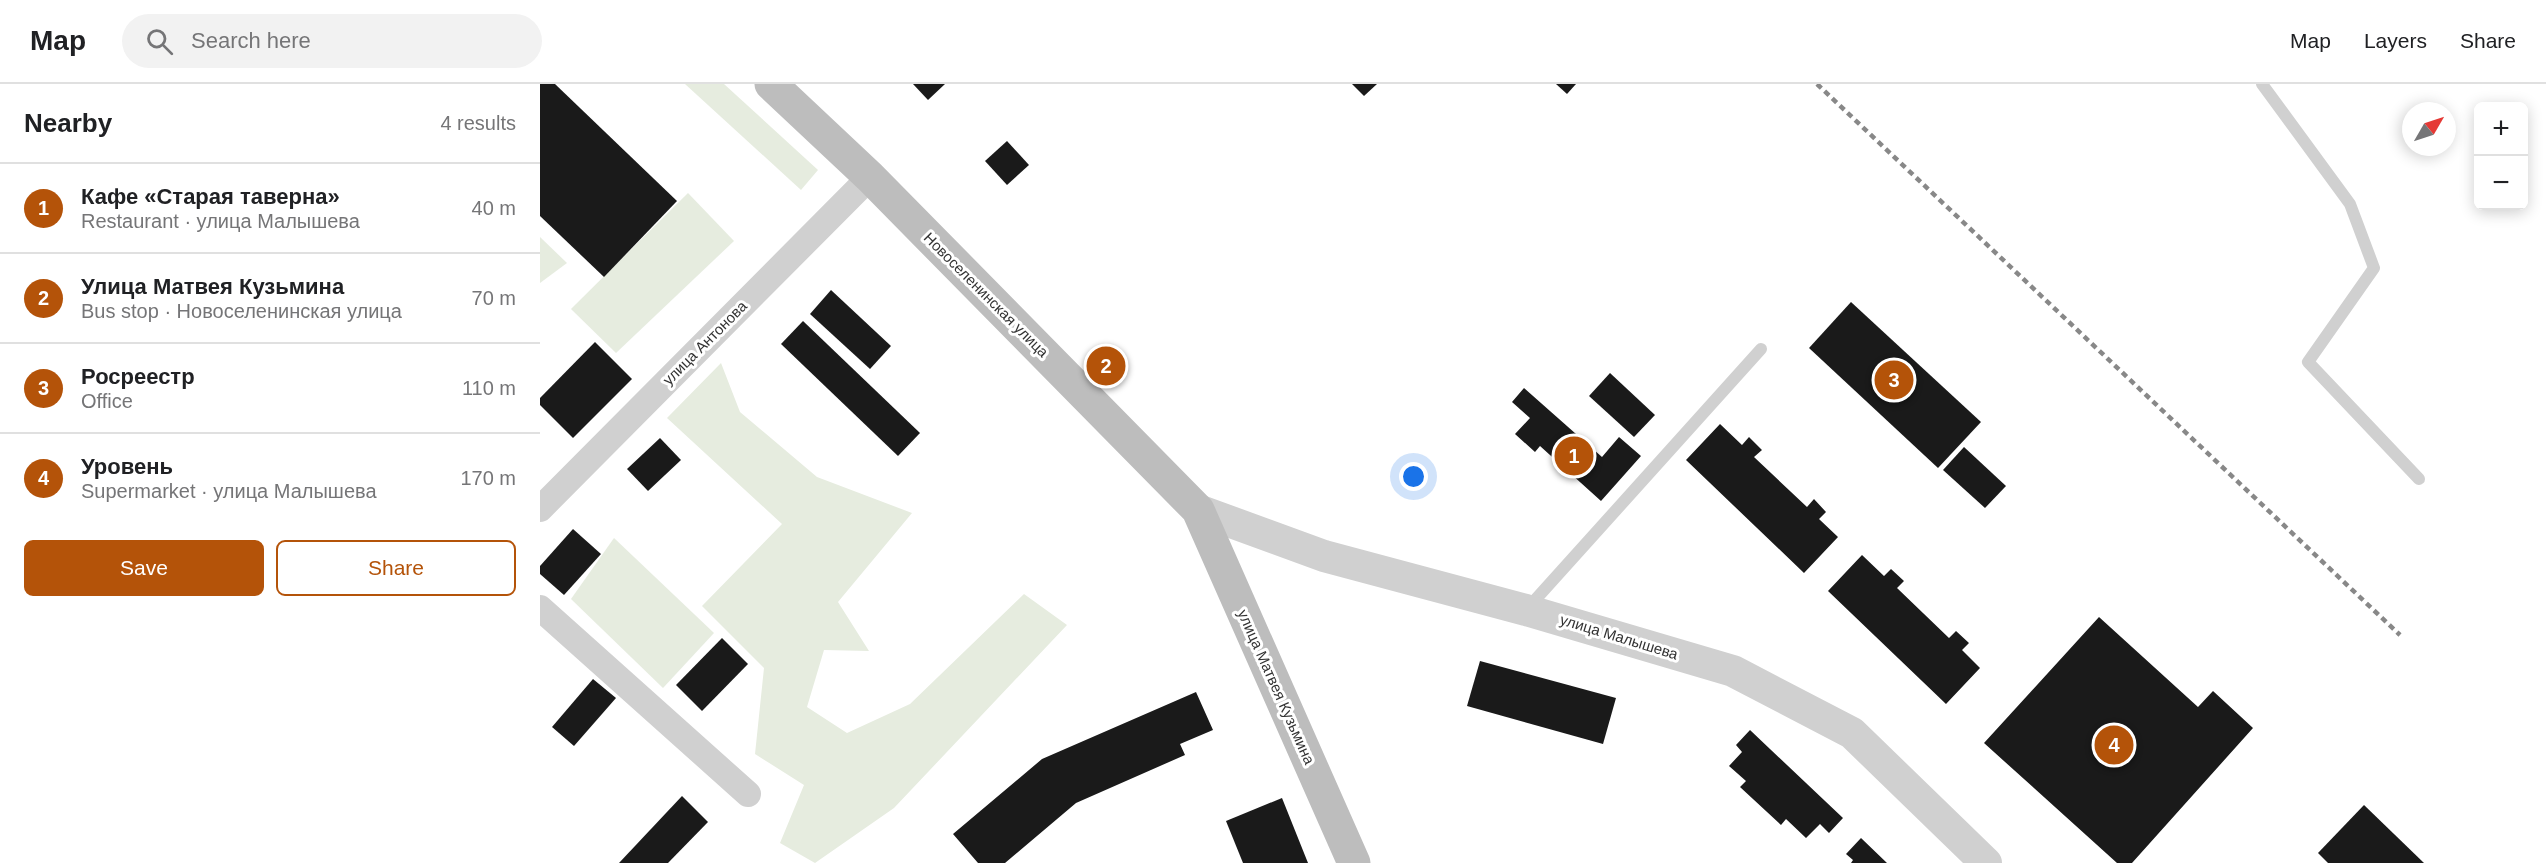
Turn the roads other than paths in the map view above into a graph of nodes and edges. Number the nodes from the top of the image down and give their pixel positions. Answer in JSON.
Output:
{"nodes":[{"id":1,"x":771,"y":84,"type":"edge"},
{"id":2,"x":2262,"y":84,"type":"edge"},
{"id":3,"x":870,"y":177,"type":"junction"},
{"id":4,"x":1761,"y":349,"type":"dead end"},
{"id":5,"x":2419,"y":479,"type":"dead end"},
{"id":6,"x":541,"y":506,"type":"edge"},
{"id":7,"x":1198,"y":510,"type":"junction"},
{"id":8,"x":540,"y":608,"type":"edge"},
{"id":9,"x":1526,"y":610,"type":"junction"},
{"id":10,"x":748,"y":794,"type":"dead end"},
{"id":11,"x":1353,"y":863,"type":"edge"},
{"id":12,"x":1986,"y":863,"type":"edge"}],
"edges":[{"from":1,"to":3,"type":"main road","name":"Новоселенинская улица"},
{"from":2,"to":5,"type":"lane"},
{"from":3,"to":6,"type":"street","name":"улица Антонова"},
{"from":3,"to":7,"type":"main road","name":"Новоселенинская улица"},
{"from":4,"to":9,"type":"lane"},
{"from":7,"to":9,"type":"street","name":"улица Малышева"},
{"from":7,"to":11,"type":"main road","name":"улица Матвея Кузьмина"},
{"from":8,"to":10,"type":"street"},
{"from":9,"to":12,"type":"street","name":"улица Малышева"}]}
